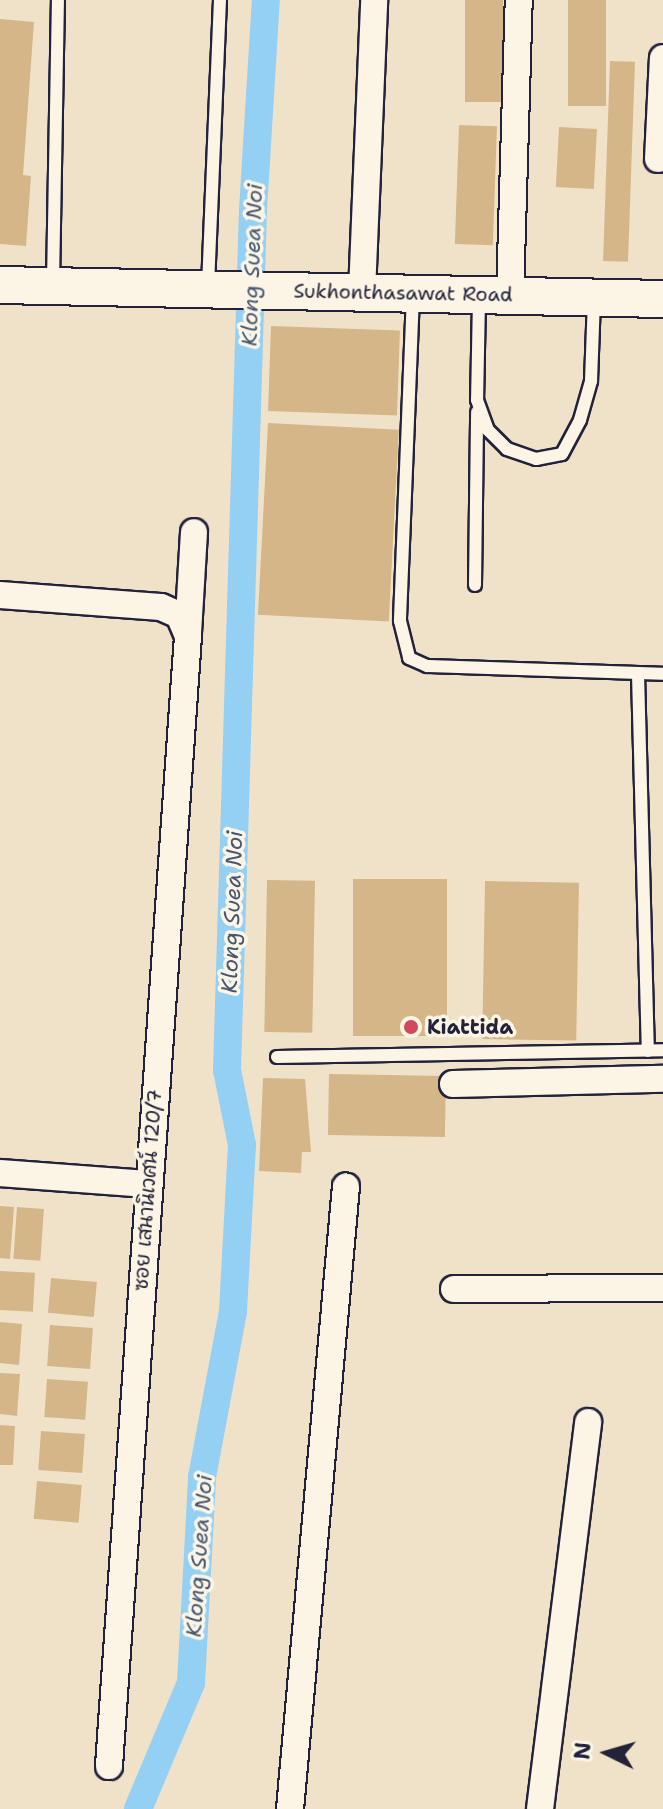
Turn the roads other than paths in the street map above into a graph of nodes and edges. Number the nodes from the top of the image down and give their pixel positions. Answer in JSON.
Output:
{"nodes":[{"id":1,"x":58,"y":0,"type":"edge"},
{"id":2,"x":220,"y":0,"type":"edge"},
{"id":3,"x":374,"y":0,"type":"edge"},
{"id":4,"x":519,"y":0,"type":"edge"},
{"id":5,"x":663,"y":58,"type":"edge"},
{"id":6,"x":658,"y":159,"type":"dead end"},
{"id":7,"x":0,"y":285,"type":"edge"},
{"id":8,"x":53,"y":286,"type":"junction"},
{"id":9,"x":218,"y":289,"type":"junction"},
{"id":10,"x":362,"y":292,"type":"junction"},
{"id":11,"x":413,"y":293,"type":"junction"},
{"id":12,"x":494,"y":295,"type":"junction"},
{"id":13,"x":595,"y":297,"type":"junction"},
{"id":14,"x":663,"y":299,"type":"edge"},
{"id":15,"x":477,"y":400,"type":"junction"},
{"id":16,"x":194,"y":532,"type":"dead end"},
{"id":17,"x":475,"y":585,"type":"dead end"},
{"id":18,"x":0,"y":595,"type":"edge"},
{"id":19,"x":184,"y":626,"type":"junction"},
{"id":20,"x":638,"y":674,"type":"junction"},
{"id":21,"x":663,"y":674,"type":"edge"},
{"id":22,"x":663,"y":1050,"type":"edge"},
{"id":23,"x":648,"y":1051,"type":"junction"},
{"id":24,"x":277,"y":1057,"type":"dead end"},
{"id":25,"x":663,"y":1079,"type":"edge"},
{"id":26,"x":453,"y":1084,"type":"dead end"},
{"id":27,"x":0,"y":1173,"type":"edge"},
{"id":28,"x":148,"y":1184,"type":"junction"},
{"id":29,"x":346,"y":1187,"type":"dead end"},
{"id":30,"x":663,"y":1288,"type":"edge"},
{"id":31,"x":454,"y":1289,"type":"dead end"},
{"id":32,"x":588,"y":1422,"type":"dead end"},
{"id":33,"x":109,"y":1766,"type":"dead end"},
{"id":34,"x":290,"y":1809,"type":"edge"},
{"id":35,"x":540,"y":1809,"type":"edge"}],
"edges":[{"from":1,"to":8,"type":"lane"},
{"from":2,"to":9,"type":"lane"},
{"from":3,"to":10,"type":"street"},
{"from":4,"to":12,"type":"street"},
{"from":5,"to":6,"type":"street"},
{"from":7,"to":8,"type":"main road","name":"Sukhonthasawat Road"},
{"from":8,"to":9,"type":"main road","name":"Sukhonthasawat Road"},
{"from":9,"to":10,"type":"main road","name":"Sukhonthasawat Road"},
{"from":10,"to":11,"type":"main road","name":"Sukhonthasawat Road"},
{"from":11,"to":12,"type":"main road","name":"Sukhonthasawat Road"},
{"from":11,"to":20,"type":"lane"},
{"from":12,"to":13,"type":"main road","name":"Sukhonthasawat Road"},
{"from":12,"to":15,"type":"lane"},
{"from":13,"to":14,"type":"main road","name":"Sukhonthasawat Road"},
{"from":13,"to":15,"type":"lane"},
{"from":15,"to":17,"type":"lane"},
{"from":16,"to":19,"type":"street","name":"ซอย เสนานิเวศน์ 120/7"},
{"from":18,"to":19,"type":"street"},
{"from":19,"to":28,"type":"street","name":"ซอย เสนานิเวศน์ 120/7"},
{"from":20,"to":21,"type":"lane"},
{"from":20,"to":23,"type":"lane"},
{"from":22,"to":23,"type":"lane"},
{"from":23,"to":24,"type":"lane"},
{"from":25,"to":26,"type":"street"},
{"from":27,"to":28,"type":"street"},
{"from":28,"to":33,"type":"street","name":"ซอย เสนานิเวศน์ 120/7"},
{"from":29,"to":34,"type":"street"},
{"from":30,"to":31,"type":"street"},
{"from":32,"to":35,"type":"street"}]}
